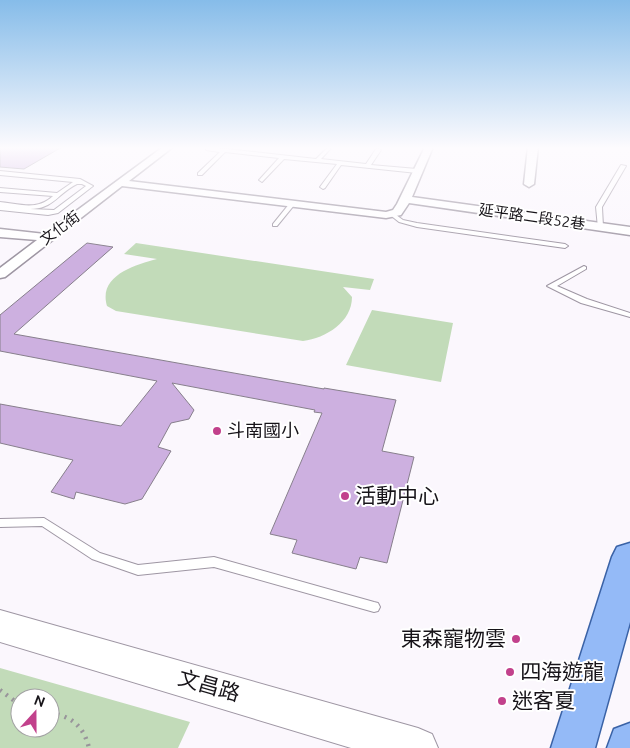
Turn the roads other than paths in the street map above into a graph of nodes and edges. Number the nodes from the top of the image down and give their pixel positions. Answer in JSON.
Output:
{"nodes":[{"id":1,"x":73,"y":182,"type":"edge"},
{"id":2,"x":326,"y":182,"type":"edge"},
{"id":3,"x":412,"y":182,"type":"edge"},
{"id":4,"x":614,"y":182,"type":"edge"},
{"id":5,"x":82,"y":183,"type":"junction"},
{"id":6,"x":120,"y":183,"type":"joint"},
{"id":7,"x":323,"y":186,"type":"dead end"},
{"id":8,"x":0,"y":190,"type":"edge"},
{"id":9,"x":58,"y":195,"type":"junction"},
{"id":10,"x":405,"y":199,"type":"junction"},
{"id":11,"x":0,"y":204,"type":"edge"},
{"id":12,"x":292,"y":204,"type":"junction"},
{"id":13,"x":0,"y":208,"type":"edge"},
{"id":14,"x":392,"y":214,"type":"junction"},
{"id":15,"x":275,"y":225,"type":"dead end"},
{"id":16,"x":600,"y":227,"type":"junction"},
{"id":17,"x":630,"y":231,"type":"edge"},
{"id":18,"x":0,"y":233,"type":"edge"},
{"id":19,"x":47,"y":238,"type":"junction"},
{"id":20,"x":565,"y":246,"type":"dead end"},
{"id":21,"x":584,"y":268,"type":"dead end"},
{"id":22,"x":0,"y":274,"type":"edge"},
{"id":23,"x":630,"y":315,"type":"edge"},
{"id":24,"x":0,"y":523,"type":"edge"},
{"id":25,"x":629,"y":566,"type":"edge"},
{"id":26,"x":374,"y":607,"type":"dead end"},
{"id":27,"x":0,"y":626,"type":"edge"},
{"id":28,"x":418,"y":748,"type":"edge"},
{"id":29,"x":572,"y":748,"type":"edge"}],
"edges":[{"from":1,"to":5,"type":"lane"},
{"from":2,"to":7,"type":"lane"},
{"from":3,"to":10,"type":"street"},
{"from":4,"to":16,"type":"lane","name":"延平路二段52巷"},
{"from":5,"to":9,"type":"lane"},
{"from":5,"to":13,"type":"lane"},
{"from":6,"to":12,"type":"street"},
{"from":6,"to":19,"type":"street","name":"文化街"},
{"from":8,"to":9,"type":"lane"},
{"from":9,"to":11,"type":"lane"},
{"from":10,"to":14,"type":"street"},
{"from":10,"to":16,"type":"street","name":"延平路二段52巷"},
{"from":12,"to":14,"type":"street"},
{"from":12,"to":15,"type":"lane"},
{"from":14,"to":20,"type":"lane"},
{"from":16,"to":17,"type":"street","name":"延平路二段52巷"},
{"from":18,"to":19,"type":"street"},
{"from":19,"to":22,"type":"street","name":"文化街"},
{"from":21,"to":23,"type":"lane"},
{"from":24,"to":26,"type":"lane"},
{"from":25,"to":29,"type":"main road"},
{"from":27,"to":28,"type":"main road","name":"文昌路"}]}
